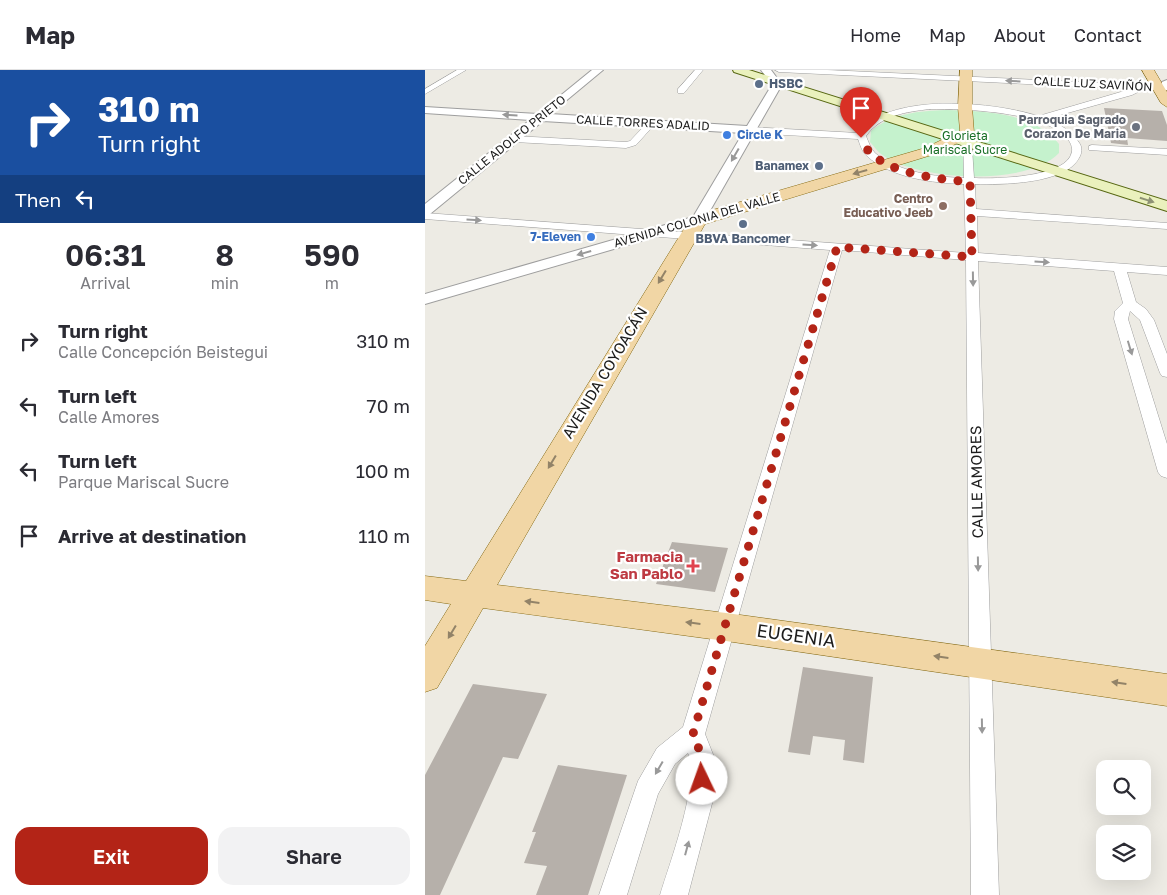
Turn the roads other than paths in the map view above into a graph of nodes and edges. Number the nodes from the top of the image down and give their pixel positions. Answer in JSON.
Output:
{"nodes":[{"id":1,"x":462,"y":70,"type":"edge"},
{"id":2,"x":599,"y":70,"type":"edge"},
{"id":3,"x":699,"y":70,"type":"edge"},
{"id":4,"x":738,"y":70,"type":"edge"},
{"id":5,"x":1148,"y":70,"type":"edge"},
{"id":6,"x":775,"y":73,"type":"edge"},
{"id":7,"x":966,"y":74,"type":"edge"},
{"id":8,"x":1165,"y":85,"type":"edge"},
{"id":9,"x":1139,"y":87,"type":"junction"},
{"id":10,"x":681,"y":91,"type":"dead end"},
{"id":11,"x":425,"y":92,"type":"edge"},
{"id":12,"x":1167,"y":103,"type":"edge"},
{"id":13,"x":965,"y":107,"type":"junction"},
{"id":14,"x":425,"y":110,"type":"edge"},
{"id":15,"x":898,"y":112,"type":"junction"},
{"id":16,"x":885,"y":116,"type":"junction"},
{"id":17,"x":1045,"y":116,"type":"dead end"},
{"id":18,"x":540,"y":117,"type":"junction"},
{"id":19,"x":651,"y":124,"type":"junction"},
{"id":20,"x":751,"y":130,"type":"junction"},
{"id":21,"x":861,"y":136,"type":"junction"},
{"id":22,"x":964,"y":138,"type":"junction"},
{"id":23,"x":514,"y":139,"type":"junction"},
{"id":24,"x":1092,"y":148,"type":"dead end"},
{"id":25,"x":1167,"y":152,"type":"edge"},
{"id":26,"x":886,"y":164,"type":"junction"},
{"id":27,"x":1063,"y":168,"type":"junction"},
{"id":28,"x":970,"y":182,"type":"junction"},
{"id":29,"x":1167,"y":195,"type":"edge"},
{"id":30,"x":1167,"y":206,"type":"edge"},
{"id":31,"x":425,"y":211,"type":"edge"},
{"id":32,"x":971,"y":212,"type":"junction"},
{"id":33,"x":425,"y":216,"type":"edge"},
{"id":34,"x":1167,"y":226,"type":"edge"},
{"id":35,"x":693,"y":227,"type":"junction"},
{"id":36,"x":653,"y":233,"type":"junction"},
{"id":37,"x":837,"y":247,"type":"junction"},
{"id":38,"x":972,"y":257,"type":"junction"},
{"id":39,"x":1119,"y":267,"type":"junction"},
{"id":40,"x":1167,"y":271,"type":"edge"},
{"id":41,"x":425,"y":299,"type":"edge"},
{"id":42,"x":1130,"y":304,"type":"junction"},
{"id":43,"x":1167,"y":373,"type":"edge"},
{"id":44,"x":1159,"y":422,"type":"edge"},
{"id":45,"x":1167,"y":472,"type":"edge"},
{"id":46,"x":425,"y":588,"type":"edge"},
{"id":47,"x":474,"y":594,"type":"junction"},
{"id":48,"x":726,"y":626,"type":"junction"},
{"id":49,"x":980,"y":662,"type":"junction"},
{"id":50,"x":425,"y":677,"type":"edge"},
{"id":51,"x":1167,"y":690,"type":"edge"},
{"id":52,"x":693,"y":734,"type":"junction"},
{"id":53,"x":613,"y":895,"type":"edge"},
{"id":54,"x":674,"y":895,"type":"edge"},
{"id":55,"x":985,"y":895,"type":"edge"}],
"edges":[{"from":1,"to":11,"type":"street"},
{"from":2,"to":18,"type":"street","name":"CALLE ADOLFO PRIETO"},
{"from":3,"to":10,"type":"street"},
{"from":4,"to":6,"type":"main road"},
{"from":5,"to":8,"type":"main road"},
{"from":6,"to":7,"type":"street","name":"CALLE LUZ SAVIÑÓN"},
{"from":6,"to":15,"type":"main road"},
{"from":6,"to":16,"type":"main road"},
{"from":6,"to":20,"type":"street","name":"AVENIDA COYOACÁN"},
{"from":9,"to":7,"type":"street","name":"CALLE LUZ SAVIÑÓN","one_way":true},
{"from":7,"to":13,"type":"main road","name":"CALLE AMORES"},
{"from":8,"to":9,"type":"street","name":"CALLE LUZ SAVIÑÓN"},
{"from":8,"to":12,"type":"main road"},
{"from":9,"to":17,"type":"street"},
{"from":13,"to":15,"type":"street"},
{"from":13,"to":22,"type":"main road","name":"CALLE AMORES"},
{"from":13,"to":27,"type":"street"},
{"from":18,"to":14,"type":"street","name":"CALLE TORRES ADALID","one_way":true},
{"from":15,"to":16,"type":"street"},
{"from":15,"to":22,"type":"main road"},
{"from":16,"to":21,"type":"street"},
{"from":16,"to":22,"type":"main road"},
{"from":18,"to":19,"type":"street","name":"CALLE TORRES ADALID"},
{"from":18,"to":23,"type":"street","name":"CALLE ADOLFO PRIETO"},
{"from":19,"to":20,"type":"street","name":"CALLE TORRES ADALID"},
{"from":19,"to":23,"type":"street"},
{"from":20,"to":21,"type":"street","name":"CALLE TORRES ADALID"},
{"from":20,"to":35,"type":"street","name":"AVENIDA COYOACÁN","one_way":true},
{"from":21,"to":26,"type":"street"},
{"from":22,"to":26,"type":"main road","name":"AVENIDA COLONIA DEL VALLE"},
{"from":22,"to":27,"type":"main road"},
{"from":22,"to":28,"type":"street","name":"CALLE AMORES"},
{"from":23,"to":31,"type":"street","name":"CALLE ADOLFO PRIETO"},
{"from":24,"to":25,"type":"street"},
{"from":26,"to":28,"type":"street"},
{"from":26,"to":35,"type":"main road","name":"AVENIDA COLONIA DEL VALLE","one_way":true},
{"from":27,"to":28,"type":"street"},
{"from":27,"to":29,"type":"main road"},
{"from":27,"to":30,"type":"main road","one_way":true},
{"from":28,"to":32,"type":"street","name":"CALLE AMORES"},
{"from":32,"to":34,"type":"street"},
{"from":32,"to":38,"type":"street","name":"CALLE AMORES"},
{"from":33,"to":36,"type":"street","one_way":true},
{"from":35,"to":36,"type":"street","name":"AVENIDA COLONIA DEL VALLE"},
{"from":35,"to":37,"type":"street","one_way":true},
{"from":35,"to":47,"type":"main road","name":"AVENIDA COYOACÁN","one_way":true},
{"from":36,"to":41,"type":"street","name":"AVENIDA COLONIA DEL VALLE","one_way":true},
{"from":37,"to":38,"type":"street"},
{"from":37,"to":48,"type":"street"},
{"from":38,"to":39,"type":"street","one_way":true},
{"from":38,"to":49,"type":"street","name":"CALLE AMORES","one_way":true},
{"from":39,"to":40,"type":"street"},
{"from":39,"to":42,"type":"street"},
{"from":42,"to":43,"type":"street"},
{"from":42,"to":44,"type":"street","one_way":true},
{"from":44,"to":45,"type":"street"},
{"from":46,"to":47,"type":"main road","name":"EUGENIA"},
{"from":48,"to":47,"type":"main road","name":"EUGENIA","one_way":true},
{"from":47,"to":50,"type":"main road","name":"AVENIDA COYOACÁN","one_way":true},
{"from":49,"to":48,"type":"main road","name":"EUGENIA","one_way":true},
{"from":48,"to":52,"type":"street"},
{"from":51,"to":49,"type":"main road","name":"EUGENIA","one_way":true},
{"from":49,"to":55,"type":"street","name":"CALLE AMORES","one_way":true},
{"from":52,"to":53,"type":"street","one_way":true},
{"from":54,"to":52,"type":"street","one_way":true}]}
